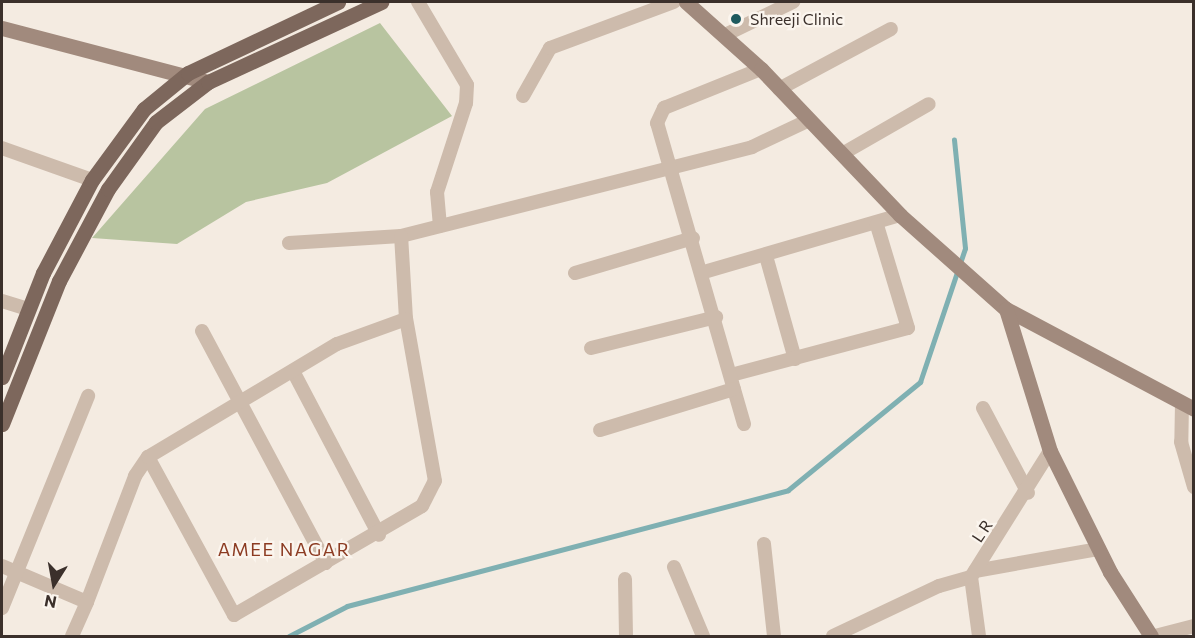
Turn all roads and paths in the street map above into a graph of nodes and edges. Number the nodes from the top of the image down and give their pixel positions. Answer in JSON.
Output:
{"nodes":[{"id":1,"x":338,"y":2,"type":"edge"},
{"id":2,"x":381,"y":2,"type":"edge"},
{"id":3,"x":418,"y":2,"type":"edge"},
{"id":4,"x":675,"y":2,"type":"edge"},
{"id":5,"x":686,"y":2,"type":"edge"},
{"id":6,"x":793,"y":2,"type":"edge"},
{"id":7,"x":2,"y":28,"type":"edge"},
{"id":8,"x":891,"y":29,"type":"dead end"},
{"id":9,"x":725,"y":35,"type":"junction"},
{"id":10,"x":761,"y":69,"type":"junction"},
{"id":11,"x":188,"y":73,"type":"junction"},
{"id":12,"x":208,"y":82,"type":"junction"},
{"id":13,"x":779,"y":89,"type":"junction"},
{"id":14,"x":523,"y":96,"type":"dead end"},
{"id":15,"x":929,"y":104,"type":"dead end"},
{"id":16,"x":809,"y":120,"type":"junction"},
{"id":17,"x":2,"y":148,"type":"edge"},
{"id":18,"x":842,"y":154,"type":"junction"},
{"id":19,"x":669,"y":165,"type":"junction"},
{"id":20,"x":92,"y":180,"type":"junction"},
{"id":21,"x":900,"y":215,"type":"junction"},
{"id":22,"x":877,"y":225,"type":"junction"},
{"id":23,"x":440,"y":226,"type":"junction"},
{"id":24,"x":401,"y":236,"type":"junction"},
{"id":25,"x":693,"y":238,"type":"junction"},
{"id":26,"x":289,"y":243,"type":"dead end"},
{"id":27,"x":766,"y":256,"type":"junction"},
{"id":28,"x":704,"y":272,"type":"junction"},
{"id":29,"x":575,"y":273,"type":"dead end"},
{"id":30,"x":2,"y":301,"type":"edge"},
{"id":31,"x":28,"y":309,"type":"junction"},
{"id":32,"x":1006,"y":309,"type":"junction"},
{"id":33,"x":716,"y":317,"type":"junction"},
{"id":34,"x":406,"y":319,"type":"junction"},
{"id":35,"x":202,"y":331,"type":"dead end"},
{"id":36,"x":591,"y":348,"type":"dead end"},
{"id":37,"x":795,"y":359,"type":"junction"},
{"id":38,"x":293,"y":371,"type":"junction"},
{"id":39,"x":730,"y":375,"type":"junction"},
{"id":40,"x":2,"y":377,"type":"edge"},
{"id":41,"x":734,"y":390,"type":"junction"},
{"id":42,"x":88,"y":396,"type":"dead end"},
{"id":43,"x":237,"y":401,"type":"junction"},
{"id":44,"x":1188,"y":406,"type":"edge"},
{"id":45,"x":983,"y":408,"type":"dead end"},
{"id":46,"x":2,"y":424,"type":"edge"},
{"id":47,"x":744,"y":424,"type":"dead end"},
{"id":48,"x":600,"y":430,"type":"dead end"},
{"id":49,"x":1050,"y":451,"type":"junction"},
{"id":50,"x":148,"y":457,"type":"junction"},
{"id":51,"x":1194,"y":487,"type":"edge"},
{"id":52,"x":1028,"y":492,"type":"junction"},
{"id":53,"x":379,"y":535,"type":"junction"},
{"id":54,"x":765,"y":544,"type":"dead end"},
{"id":55,"x":1099,"y":549,"type":"junction"},
{"id":56,"x":326,"y":563,"type":"junction"},
{"id":57,"x":2,"y":566,"type":"edge"},
{"id":58,"x":674,"y":567,"type":"dead end"},
{"id":59,"x":15,"y":571,"type":"junction"},
{"id":60,"x":973,"y":574,"type":"junction"},
{"id":61,"x":625,"y":579,"type":"dead end"},
{"id":62,"x":87,"y":602,"type":"junction"},
{"id":63,"x":2,"y":608,"type":"edge"},
{"id":64,"x":1194,"y":626,"type":"edge"},
{"id":65,"x":72,"y":636,"type":"edge"},
{"id":66,"x":626,"y":636,"type":"edge"},
{"id":67,"x":703,"y":636,"type":"edge"},
{"id":68,"x":774,"y":636,"type":"edge"},
{"id":69,"x":833,"y":636,"type":"edge"},
{"id":70,"x":980,"y":636,"type":"edge"},
{"id":71,"x":1153,"y":636,"type":"edge"}],
"edges":[{"from":1,"to":11,"type":"main road"},
{"from":2,"to":12,"type":"main road"},
{"from":3,"to":23,"type":"street"},
{"from":4,"to":14,"type":"street"},
{"from":5,"to":9,"type":"street"},
{"from":6,"to":9,"type":"street"},
{"from":7,"to":11,"type":"street"},
{"from":8,"to":13,"type":"street"},
{"from":9,"to":10,"type":"street"},
{"from":10,"to":13,"type":"street"},
{"from":10,"to":19,"type":"street"},
{"from":11,"to":12,"type":"street"},
{"from":11,"to":20,"type":"main road"},
{"from":12,"to":46,"type":"main road"},
{"from":13,"to":16,"type":"street"},
{"from":15,"to":18,"type":"street"},
{"from":16,"to":18,"type":"street"},
{"from":16,"to":19,"type":"street"},
{"from":17,"to":20,"type":"street"},
{"from":18,"to":21,"type":"street"},
{"from":19,"to":23,"type":"street"},
{"from":19,"to":25,"type":"street"},
{"from":20,"to":31,"type":"main road"},
{"from":21,"to":22,"type":"street"},
{"from":21,"to":32,"type":"street"},
{"from":22,"to":27,"type":"street"},
{"from":22,"to":37,"type":"street"},
{"from":23,"to":24,"type":"street"},
{"from":24,"to":26,"type":"street"},
{"from":24,"to":34,"type":"street"},
{"from":25,"to":28,"type":"street"},
{"from":25,"to":29,"type":"street"},
{"from":27,"to":28,"type":"street"},
{"from":27,"to":37,"type":"street"},
{"from":28,"to":33,"type":"street"},
{"from":30,"to":31,"type":"street"},
{"from":31,"to":40,"type":"main road"},
{"from":32,"to":44,"type":"street"},
{"from":32,"to":49,"type":"street"},
{"from":33,"to":36,"type":"street"},
{"from":33,"to":39,"type":"street"},
{"from":34,"to":38,"type":"street"},
{"from":34,"to":53,"type":"street"},
{"from":35,"to":43,"type":"street"},
{"from":37,"to":39,"type":"street"},
{"from":38,"to":43,"type":"street"},
{"from":38,"to":53,"type":"street"},
{"from":39,"to":41,"type":"street"},
{"from":41,"to":47,"type":"street"},
{"from":41,"to":48,"type":"street"},
{"from":42,"to":59,"type":"street"},
{"from":43,"to":50,"type":"street"},
{"from":43,"to":56,"type":"street"},
{"from":44,"to":51,"type":"street"},
{"from":45,"to":52,"type":"street"},
{"from":49,"to":52,"type":"street","name":"L R"},
{"from":49,"to":55,"type":"street"},
{"from":50,"to":56,"type":"street"},
{"from":50,"to":62,"type":"street"},
{"from":52,"to":60,"type":"street","name":"L R"},
{"from":53,"to":56,"type":"street"},
{"from":54,"to":68,"type":"street"},
{"from":55,"to":60,"type":"street"},
{"from":55,"to":71,"type":"street"},
{"from":57,"to":59,"type":"street"},
{"from":58,"to":67,"type":"street"},
{"from":59,"to":62,"type":"street"},
{"from":59,"to":63,"type":"street"},
{"from":60,"to":69,"type":"street"},
{"from":60,"to":70,"type":"street"},
{"from":61,"to":66,"type":"street"},
{"from":62,"to":65,"type":"street"},
{"from":64,"to":71,"type":"street"}]}
